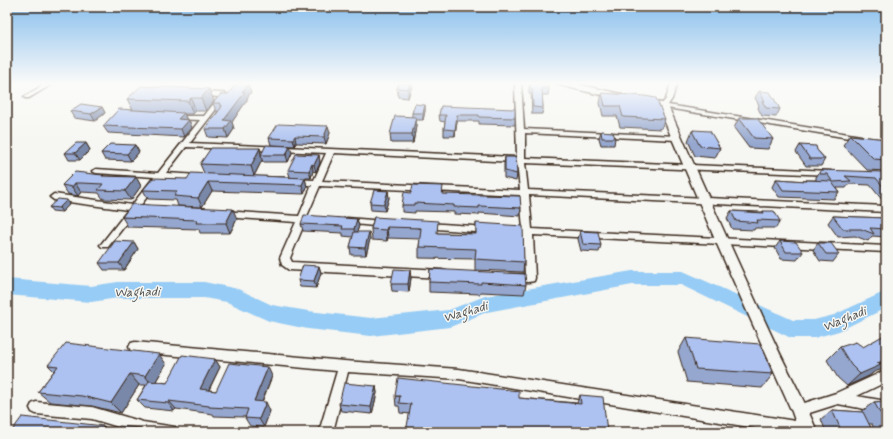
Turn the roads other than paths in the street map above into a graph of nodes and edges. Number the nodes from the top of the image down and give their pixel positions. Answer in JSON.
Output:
{"nodes":[{"id":1,"x":218,"y":103,"type":"edge"},
{"id":2,"x":519,"y":103,"type":"edge"},
{"id":3,"x":650,"y":103,"type":"edge"},
{"id":4,"x":665,"y":103,"type":"edge"},
{"id":5,"x":663,"y":106,"type":"junction"},
{"id":6,"x":169,"y":116,"type":"edge"},
{"id":7,"x":206,"y":118,"type":"junction"},
{"id":8,"x":521,"y":131,"type":"junction"},
{"id":9,"x":676,"y":138,"type":"junction"},
{"id":10,"x":869,"y":140,"type":"edge"},
{"id":11,"x":184,"y":145,"type":"junction"},
{"id":12,"x":331,"y":151,"type":"junction"},
{"id":13,"x":521,"y":160,"type":"junction"},
{"id":14,"x":688,"y":167,"type":"junction"},
{"id":15,"x":96,"y":171,"type":"dead end"},
{"id":16,"x":837,"y":173,"type":"edge"},
{"id":17,"x":159,"y":176,"type":"junction"},
{"id":18,"x":206,"y":178,"type":"edge"},
{"id":19,"x":286,"y":181,"type":"edge"},
{"id":20,"x":318,"y":183,"type":"junction"},
{"id":21,"x":525,"y":193,"type":"junction"},
{"id":22,"x":54,"y":197,"type":"dead end"},
{"id":23,"x":703,"y":201,"type":"junction"},
{"id":24,"x":134,"y":208,"type":"junction"},
{"id":25,"x":149,"y":209,"type":"edge"},
{"id":26,"x":886,"y":209,"type":"edge"},
{"id":27,"x":218,"y":214,"type":"edge"},
{"id":28,"x":302,"y":219,"type":"junction"},
{"id":29,"x":325,"y":220,"type":"edge"},
{"id":30,"x":341,"y":221,"type":"edge"},
{"id":31,"x":395,"y":224,"type":"edge"},
{"id":32,"x":419,"y":226,"type":"edge"},
{"id":33,"x":528,"y":232,"type":"junction"},
{"id":34,"x":722,"y":242,"type":"junction"},
{"id":35,"x":105,"y":245,"type":"dead end"},
{"id":36,"x":886,"y":250,"type":"edge"},
{"id":37,"x":453,"y":274,"type":"edge"},
{"id":38,"x":507,"y":277,"type":"edge"},
{"id":39,"x":135,"y":347,"type":"dead end"},
{"id":40,"x":344,"y":366,"type":"junction"},
{"id":41,"x":886,"y":376,"type":"edge"},
{"id":42,"x":838,"y":398,"type":"junction"},
{"id":43,"x":886,"y":407,"type":"edge"},
{"id":44,"x":36,"y":408,"type":"dead end"},
{"id":45,"x":800,"y":410,"type":"junction"},
{"id":46,"x":808,"y":431,"type":"edge"},
{"id":47,"x":170,"y":432,"type":"edge"},
{"id":48,"x":326,"y":432,"type":"edge"}],
"edges":[{"from":1,"to":7,"type":"street"},
{"from":2,"to":8,"type":"street"},
{"from":3,"to":5,"type":"street"},
{"from":4,"to":5,"type":"street"},
{"from":5,"to":9,"type":"street"},
{"from":5,"to":10,"type":"street"},
{"from":6,"to":7,"type":"street"},
{"from":7,"to":11,"type":"street"},
{"from":8,"to":9,"type":"street"},
{"from":8,"to":13,"type":"street"},
{"from":9,"to":14,"type":"street"},
{"from":11,"to":12,"type":"street"},
{"from":11,"to":17,"type":"street"},
{"from":12,"to":13,"type":"street"},
{"from":12,"to":20,"type":"street"},
{"from":13,"to":14,"type":"street"},
{"from":13,"to":21,"type":"street"},
{"from":14,"to":16,"type":"street"},
{"from":14,"to":23,"type":"street"},
{"from":15,"to":17,"type":"street"},
{"from":17,"to":18,"type":"street"},
{"from":17,"to":24,"type":"street"},
{"from":19,"to":20,"type":"street"},
{"from":20,"to":21,"type":"street"},
{"from":20,"to":28,"type":"street"},
{"from":21,"to":23,"type":"street"},
{"from":21,"to":33,"type":"street"},
{"from":22,"to":24,"type":"street"},
{"from":23,"to":26,"type":"street"},
{"from":23,"to":34,"type":"street"},
{"from":24,"to":25,"type":"street"},
{"from":24,"to":35,"type":"street"},
{"from":27,"to":28,"type":"street"},
{"from":28,"to":29,"type":"street"},
{"from":28,"to":37,"type":"street"},
{"from":30,"to":31,"type":"street"},
{"from":32,"to":33,"type":"street"},
{"from":33,"to":34,"type":"street"},
{"from":33,"to":38,"type":"street"},
{"from":34,"to":36,"type":"street"},
{"from":34,"to":45,"type":"street"},
{"from":39,"to":40,"type":"street"},
{"from":40,"to":46,"type":"street"},
{"from":40,"to":48,"type":"street"},
{"from":41,"to":42,"type":"street"},
{"from":42,"to":43,"type":"street"},
{"from":42,"to":45,"type":"street"},
{"from":44,"to":47,"type":"street"},
{"from":45,"to":46,"type":"street"}]}
